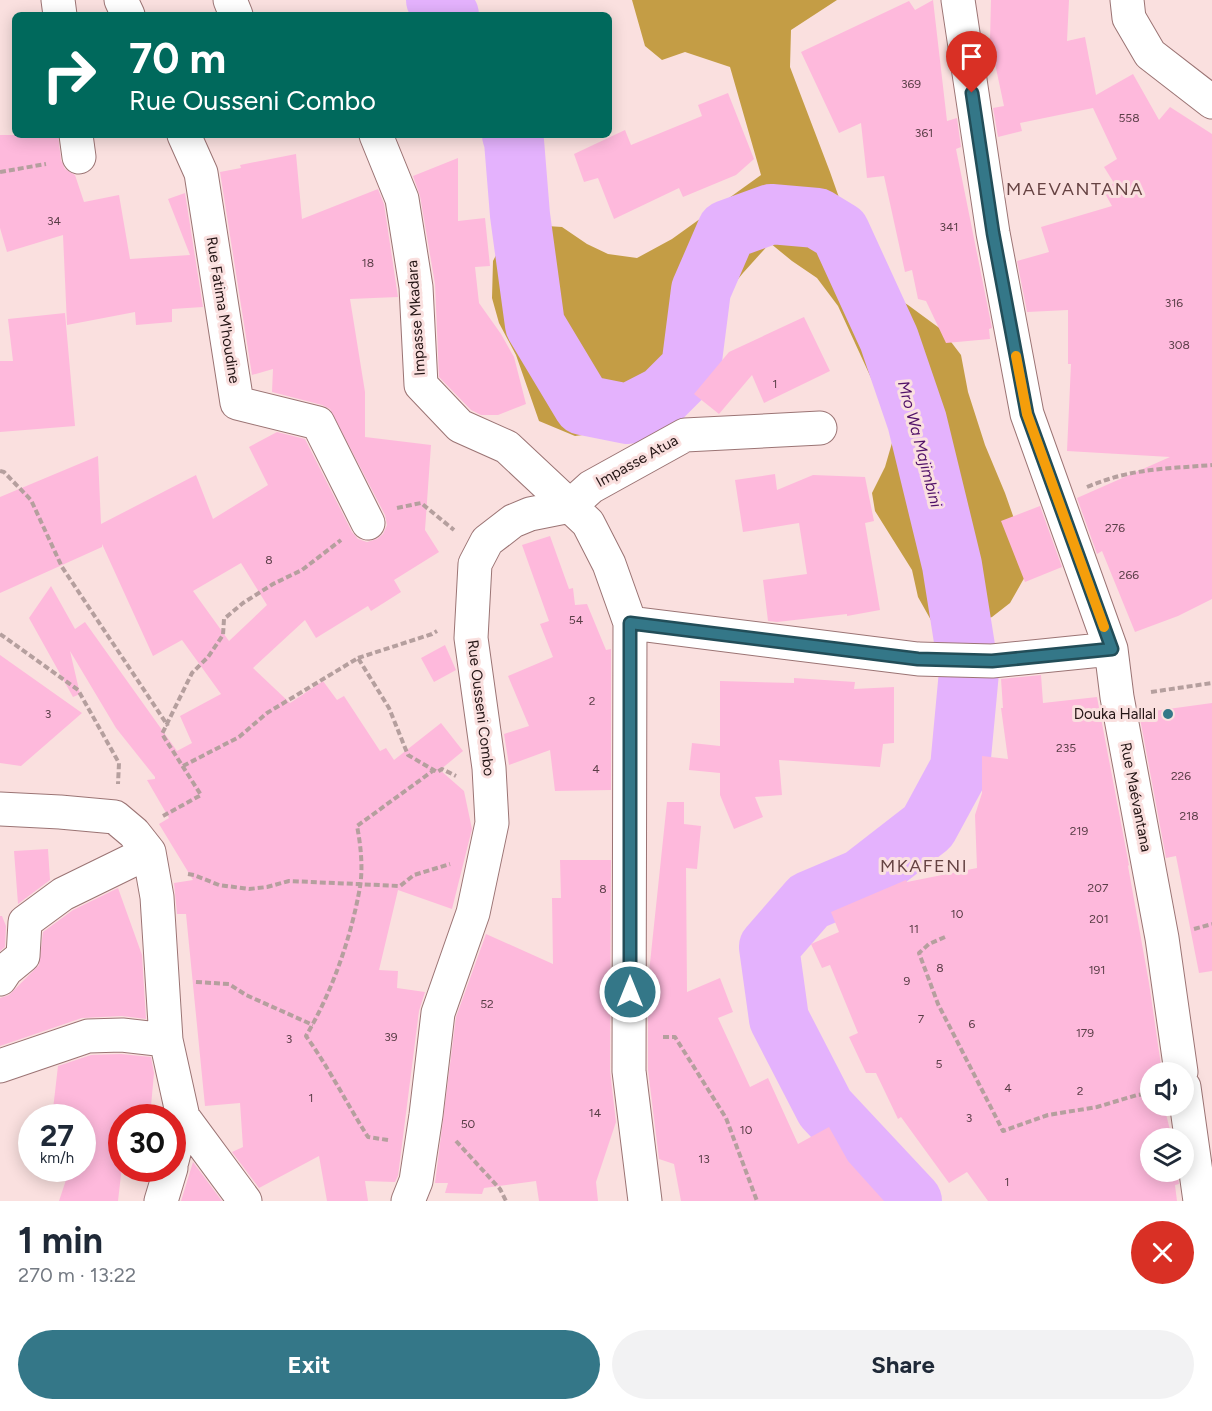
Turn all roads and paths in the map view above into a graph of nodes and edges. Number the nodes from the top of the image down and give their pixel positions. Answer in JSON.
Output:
{"nodes":[{"id":1,"x":958,"y":0,"type":"edge"},
{"id":2,"x":1127,"y":0,"type":"edge"},
{"id":3,"x":1212,"y":102,"type":"edge"},
{"id":4,"x":185,"y":138,"type":"edge"},
{"id":5,"x":377,"y":138,"type":"edge"},
{"id":6,"x":78,"y":146,"type":"edge"},
{"id":7,"x":0,"y":172,"type":"edge"},
{"id":8,"x":820,"y":428,"type":"dead end"},
{"id":9,"x":1212,"y":465,"type":"edge"},
{"id":10,"x":0,"y":471,"type":"edge"},
{"id":11,"x":1059,"y":499,"type":"junction"},
{"id":12,"x":570,"y":506,"type":"junction"},
{"id":13,"x":368,"y":523,"type":"junction"},
{"id":14,"x":481,"y":551,"type":"junction"},
{"id":15,"x":473,"y":603,"type":"junction"},
{"id":16,"x":630,"y":623,"type":"junction"},
{"id":17,"x":0,"y":634,"type":"edge"},
{"id":18,"x":1112,"y":649,"type":"junction"},
{"id":19,"x":358,"y":658,"type":"junction"},
{"id":20,"x":1212,"y":683,"type":"edge"},
{"id":21,"x":1117,"y":697,"type":"junction"},
{"id":22,"x":168,"y":726,"type":"junction"},
{"id":23,"x":183,"y":766,"type":"junction"},
{"id":24,"x":434,"y":770,"type":"junction"},
{"id":25,"x":459,"y":778,"type":"dead end"},
{"id":26,"x":0,"y":809,"type":"edge"},
{"id":27,"x":138,"y":844,"type":"junction"},
{"id":28,"x":484,"y":855,"type":"junction"},
{"id":29,"x":360,"y":885,"type":"junction"},
{"id":30,"x":945,"y":937,"type":"dead end"},
{"id":31,"x":0,"y":979,"type":"edge"},
{"id":32,"x":162,"y":986,"type":"junction"},
{"id":33,"x":313,"y":1025,"type":"junction"},
{"id":34,"x":630,"y":1038,"type":"junction"},
{"id":35,"x":166,"y":1040,"type":"junction"},
{"id":36,"x":1180,"y":1062,"type":"edge"},
{"id":37,"x":0,"y":1066,"type":"edge"},
{"id":38,"x":1140,"y":1095,"type":"edge"},
{"id":39,"x":180,"y":1104,"type":"edge"},
{"id":40,"x":1188,"y":1116,"type":"edge"},
{"id":41,"x":186,"y":1121,"type":"edge"},
{"id":42,"x":424,"y":1129,"type":"junction"},
{"id":43,"x":167,"y":1182,"type":"edge"},
{"id":44,"x":161,"y":1201,"type":"edge"},
{"id":45,"x":246,"y":1201,"type":"edge"},
{"id":46,"x":408,"y":1201,"type":"edge"},
{"id":47,"x":506,"y":1201,"type":"edge"},
{"id":48,"x":645,"y":1201,"type":"edge"},
{"id":49,"x":757,"y":1201,"type":"edge"},
{"id":50,"x":1200,"y":1201,"type":"edge"}],
"edges":[{"from":1,"to":11,"type":"street","name":"Rue Maévantana"},
{"from":2,"to":3,"type":"street"},
{"from":4,"to":13,"type":"street","name":"Rue Fatima M'houdine"},
{"from":5,"to":12,"type":"street","name":"Impasse Mkadara"},
{"from":6,"to":7,"type":"path"},
{"from":8,"to":12,"type":"street","name":"Impasse Atua"},
{"from":9,"to":11,"type":"path"},
{"from":10,"to":22,"type":"path"},
{"from":11,"to":18,"type":"street","name":"Rue Maévantana"},
{"from":12,"to":14,"type":"street"},
{"from":12,"to":16,"type":"street"},
{"from":13,"to":14,"type":"path"},
{"from":13,"to":22,"type":"path"},
{"from":14,"to":15,"type":"street","name":"Rue Ousseni Combo"},
{"from":15,"to":19,"type":"path"},
{"from":15,"to":28,"type":"street","name":"Rue Ousseni Combo"},
{"from":16,"to":18,"type":"street"},
{"from":16,"to":34,"type":"street"},
{"from":17,"to":27,"type":"path"},
{"from":18,"to":21,"type":"street","name":"Rue Maévantana"},
{"from":19,"to":23,"type":"path"},
{"from":19,"to":24,"type":"path"},
{"from":20,"to":21,"type":"path"},
{"from":21,"to":36,"type":"street","name":"Rue Maévantana"},
{"from":22,"to":23,"type":"path"},
{"from":23,"to":27,"type":"path"},
{"from":24,"to":25,"type":"path"},
{"from":24,"to":29,"type":"path"},
{"from":26,"to":27,"type":"street"},
{"from":27,"to":29,"type":"path"},
{"from":27,"to":31,"type":"street"},
{"from":27,"to":32,"type":"street"},
{"from":28,"to":29,"type":"path"},
{"from":28,"to":42,"type":"street","name":"Rue Ousseni Combo"},
{"from":29,"to":33,"type":"path"},
{"from":30,"to":38,"type":"path"},
{"from":32,"to":33,"type":"path"},
{"from":32,"to":35,"type":"street"},
{"from":33,"to":42,"type":"path"},
{"from":34,"to":48,"type":"street"},
{"from":34,"to":49,"type":"path"},
{"from":35,"to":37,"type":"street"},
{"from":35,"to":39,"type":"street"},
{"from":40,"to":50,"type":"street"},
{"from":41,"to":45,"type":"street"},
{"from":42,"to":46,"type":"street","name":"Rue Ousseni Combo"},
{"from":42,"to":47,"type":"path"},
{"from":43,"to":44,"type":"street"}]}
